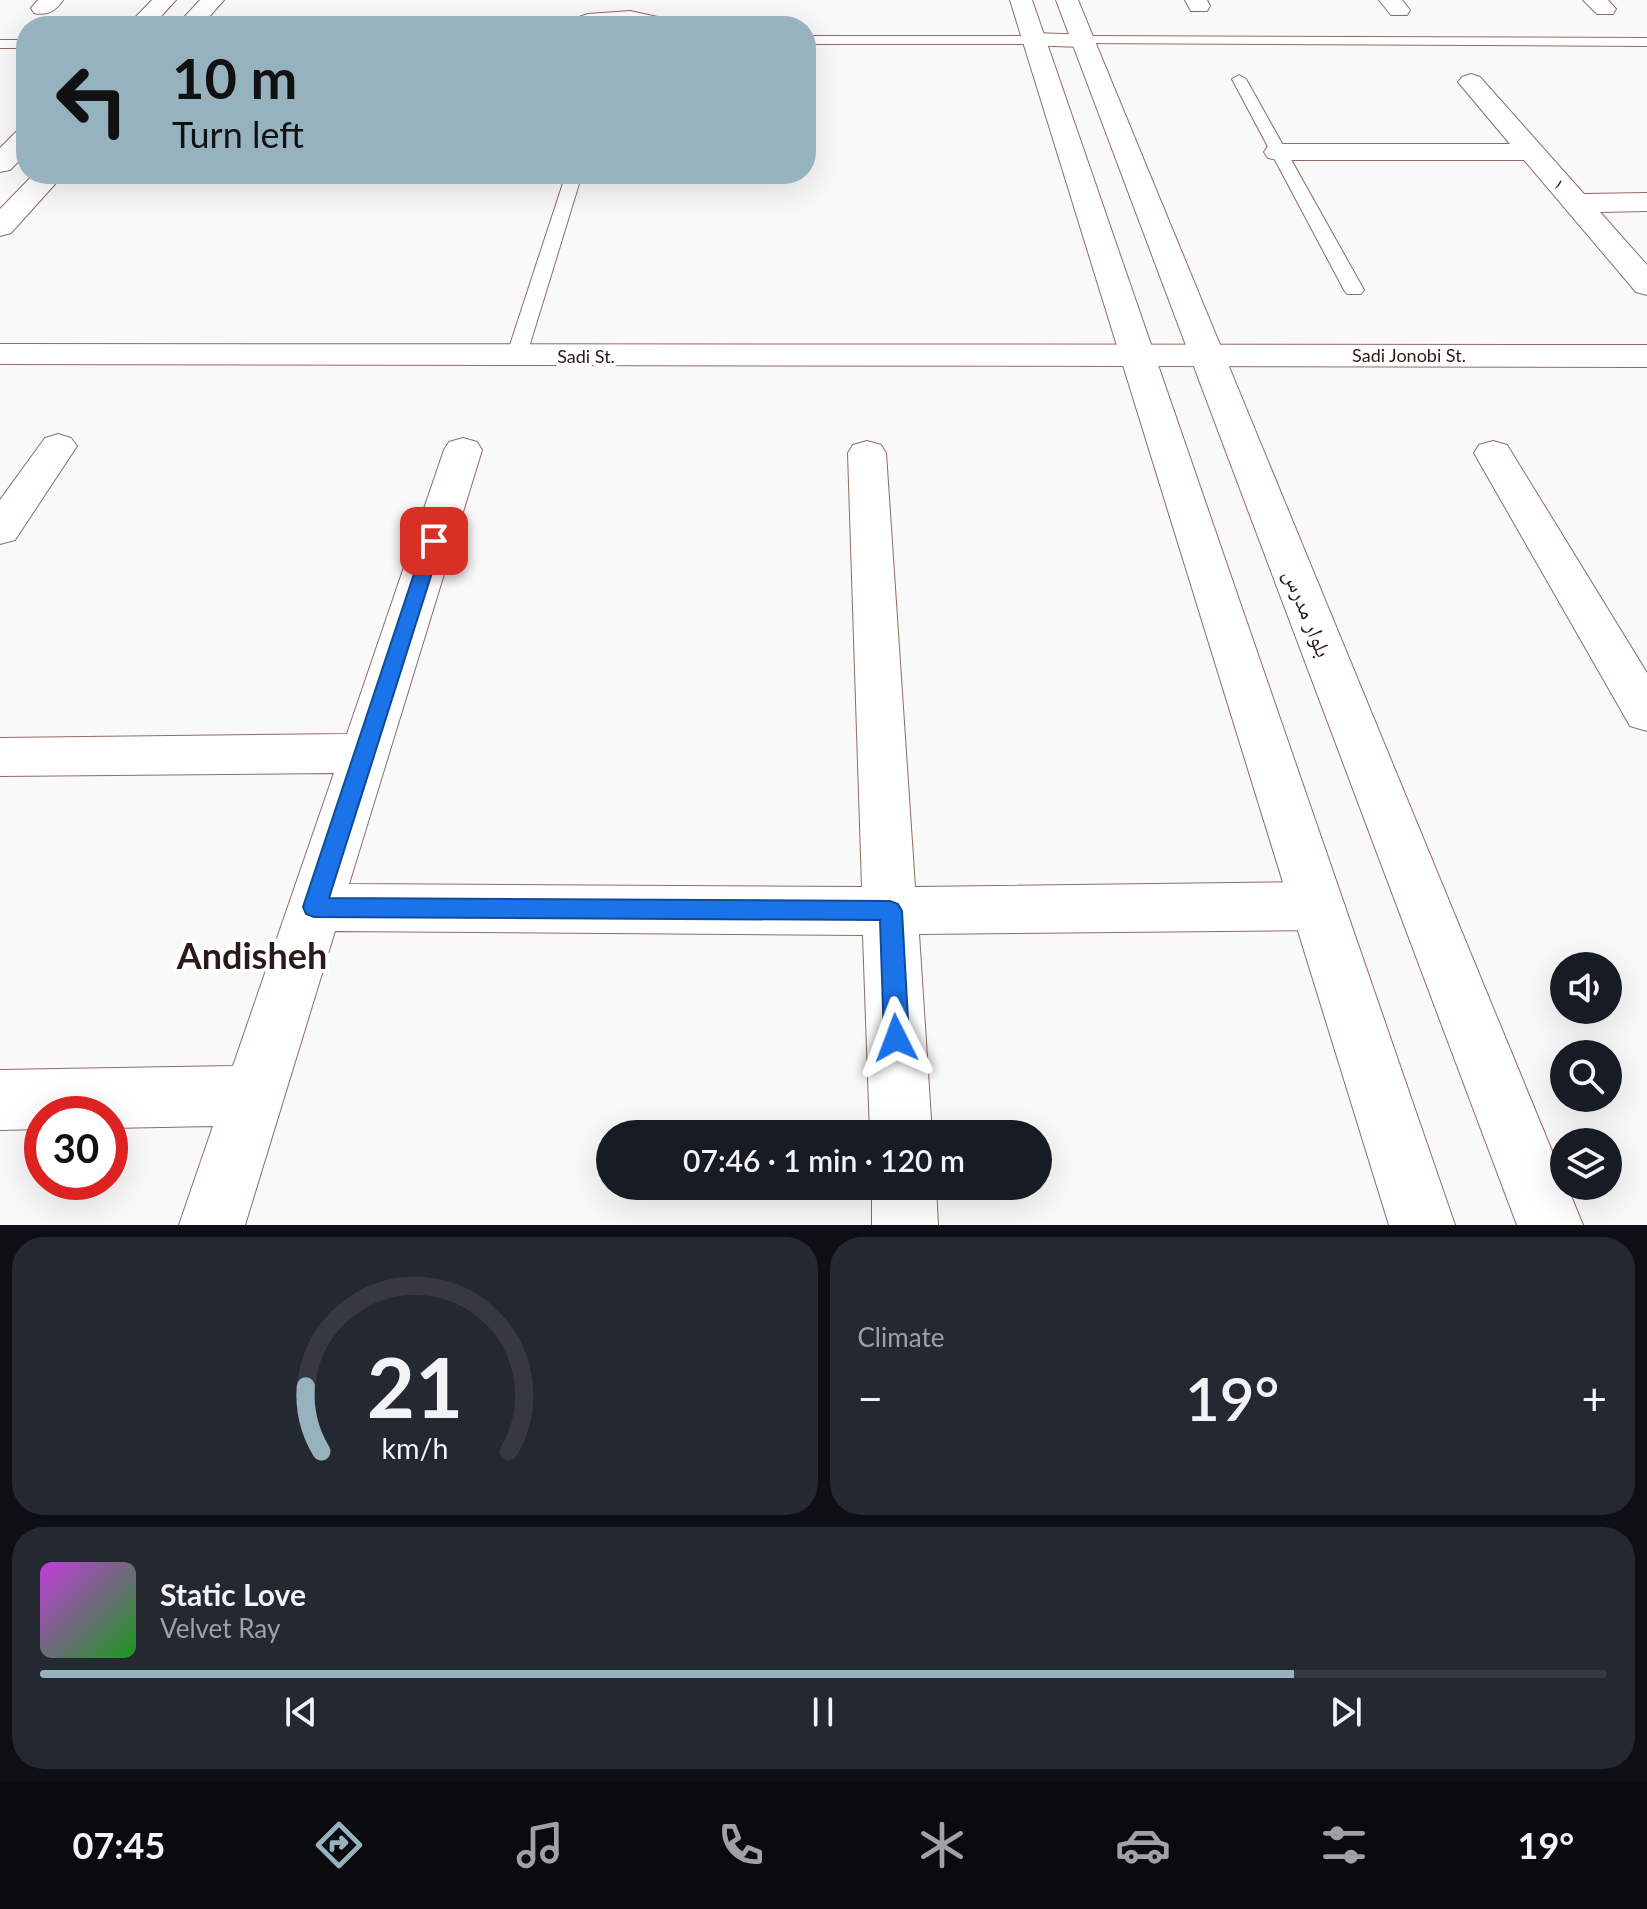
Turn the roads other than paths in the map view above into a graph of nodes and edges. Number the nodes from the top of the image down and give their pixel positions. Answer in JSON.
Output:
{"nodes":[{"id":1,"x":165,"y":0,"type":"edge"},
{"id":2,"x":213,"y":0,"type":"edge"},
{"id":3,"x":623,"y":7,"type":"edge"},
{"id":4,"x":149,"y":16,"type":"edge"},
{"id":5,"x":198,"y":16,"type":"edge"},
{"id":6,"x":591,"y":16,"type":"edge"},
{"id":7,"x":647,"y":16,"type":"edge"},
{"id":8,"x":1027,"y":20,"type":"edge"},
{"id":9,"x":1074,"y":20,"type":"edge"},
{"id":10,"x":816,"y":39,"type":"edge"},
{"id":11,"x":1647,"y":42,"type":"edge"},
{"id":12,"x":1239,"y":79,"type":"dead end"},
{"id":13,"x":1471,"y":82,"type":"dead end"},
{"id":14,"x":16,"y":148,"type":"edge"},
{"id":15,"x":1278,"y":152,"type":"junction"},
{"id":16,"x":1531,"y":152,"type":"junction"},
{"id":17,"x":0,"y":164,"type":"edge"},
{"id":18,"x":41,"y":184,"type":"edge"},
{"id":19,"x":571,"y":184,"type":"edge"},
{"id":20,"x":1647,"y":202,"type":"edge"},
{"id":21,"x":1575,"y":203,"type":"junction"},
{"id":22,"x":0,"y":227,"type":"edge"},
{"id":23,"x":1647,"y":285,"type":"edge"},
{"id":24,"x":1354,"y":290,"type":"dead end"},
{"id":25,"x":0,"y":354,"type":"edge"},
{"id":26,"x":1172,"y":355,"type":"junction"},
{"id":27,"x":1647,"y":356,"type":"edge"},
{"id":28,"x":516,"y":357,"type":"junction"},
{"id":29,"x":58,"y":446,"type":"dead end"},
{"id":30,"x":463,"y":450,"type":"dead end"},
{"id":31,"x":867,"y":453,"type":"dead end"},
{"id":32,"x":1493,"y":453,"type":"dead end"},
{"id":33,"x":0,"y":530,"type":"edge"},
{"id":34,"x":1647,"y":713,"type":"edge"},
{"id":35,"x":364,"y":753,"type":"junction"},
{"id":36,"x":0,"y":757,"type":"edge"},
{"id":37,"x":1318,"y":906,"type":"junction"},
{"id":38,"x":314,"y":907,"type":"junction"},
{"id":39,"x":890,"y":911,"type":"junction"},
{"id":40,"x":253,"y":1096,"type":"junction"},
{"id":41,"x":0,"y":1100,"type":"edge"},
{"id":42,"x":900,"y":1120,"type":"edge"},
{"id":43,"x":904,"y":1200,"type":"edge"},
{"id":44,"x":212,"y":1225,"type":"edge"},
{"id":45,"x":905,"y":1225,"type":"edge"},
{"id":46,"x":1422,"y":1225,"type":"edge"},
{"id":47,"x":1550,"y":1225,"type":"edge"}],
"edges":[{"from":1,"to":4,"type":"street"},
{"from":2,"to":5,"type":"street"},
{"from":3,"to":6,"type":"lane"},
{"from":3,"to":7,"type":"lane"},
{"from":8,"to":9,"type":"street"},
{"from":8,"to":10,"type":"lane"},
{"from":8,"to":26,"type":"street","name":"بلوار مدرس"},
{"from":9,"to":11,"type":"lane"},
{"from":9,"to":26,"type":"street","name":"بلوار مدرس"},
{"from":12,"to":15,"type":"lane"},
{"from":13,"to":16,"type":"street","name":"۱"},
{"from":14,"to":17,"type":"street"},
{"from":15,"to":16,"type":"street"},
{"from":15,"to":24,"type":"lane"},
{"from":16,"to":21,"type":"street","name":"۱"},
{"from":18,"to":22,"type":"street"},
{"from":19,"to":28,"type":"lane"},
{"from":20,"to":21,"type":"street"},
{"from":21,"to":23,"type":"street","name":"۱"},
{"from":25,"to":28,"type":"street","name":"Sadi St."},
{"from":26,"to":27,"type":"street","name":"Sadi Jonobi St."},
{"from":26,"to":28,"type":"street","name":"Sadi St."},
{"from":26,"to":37,"type":"street","name":"بلوار مدرس"},
{"from":26,"to":47,"type":"street","name":"بلوار مدرس"},
{"from":29,"to":33,"type":"street"},
{"from":30,"to":35,"type":"street"},
{"from":31,"to":39,"type":"street"},
{"from":32,"to":34,"type":"street"},
{"from":35,"to":36,"type":"street"},
{"from":35,"to":38,"type":"street"},
{"from":37,"to":39,"type":"street"},
{"from":37,"to":46,"type":"street","name":"بلوار مدرس"},
{"from":38,"to":39,"type":"street"},
{"from":38,"to":40,"type":"street"},
{"from":39,"to":42,"type":"street"},
{"from":40,"to":41,"type":"street"},
{"from":40,"to":44,"type":"street"},
{"from":43,"to":45,"type":"street"}]}
